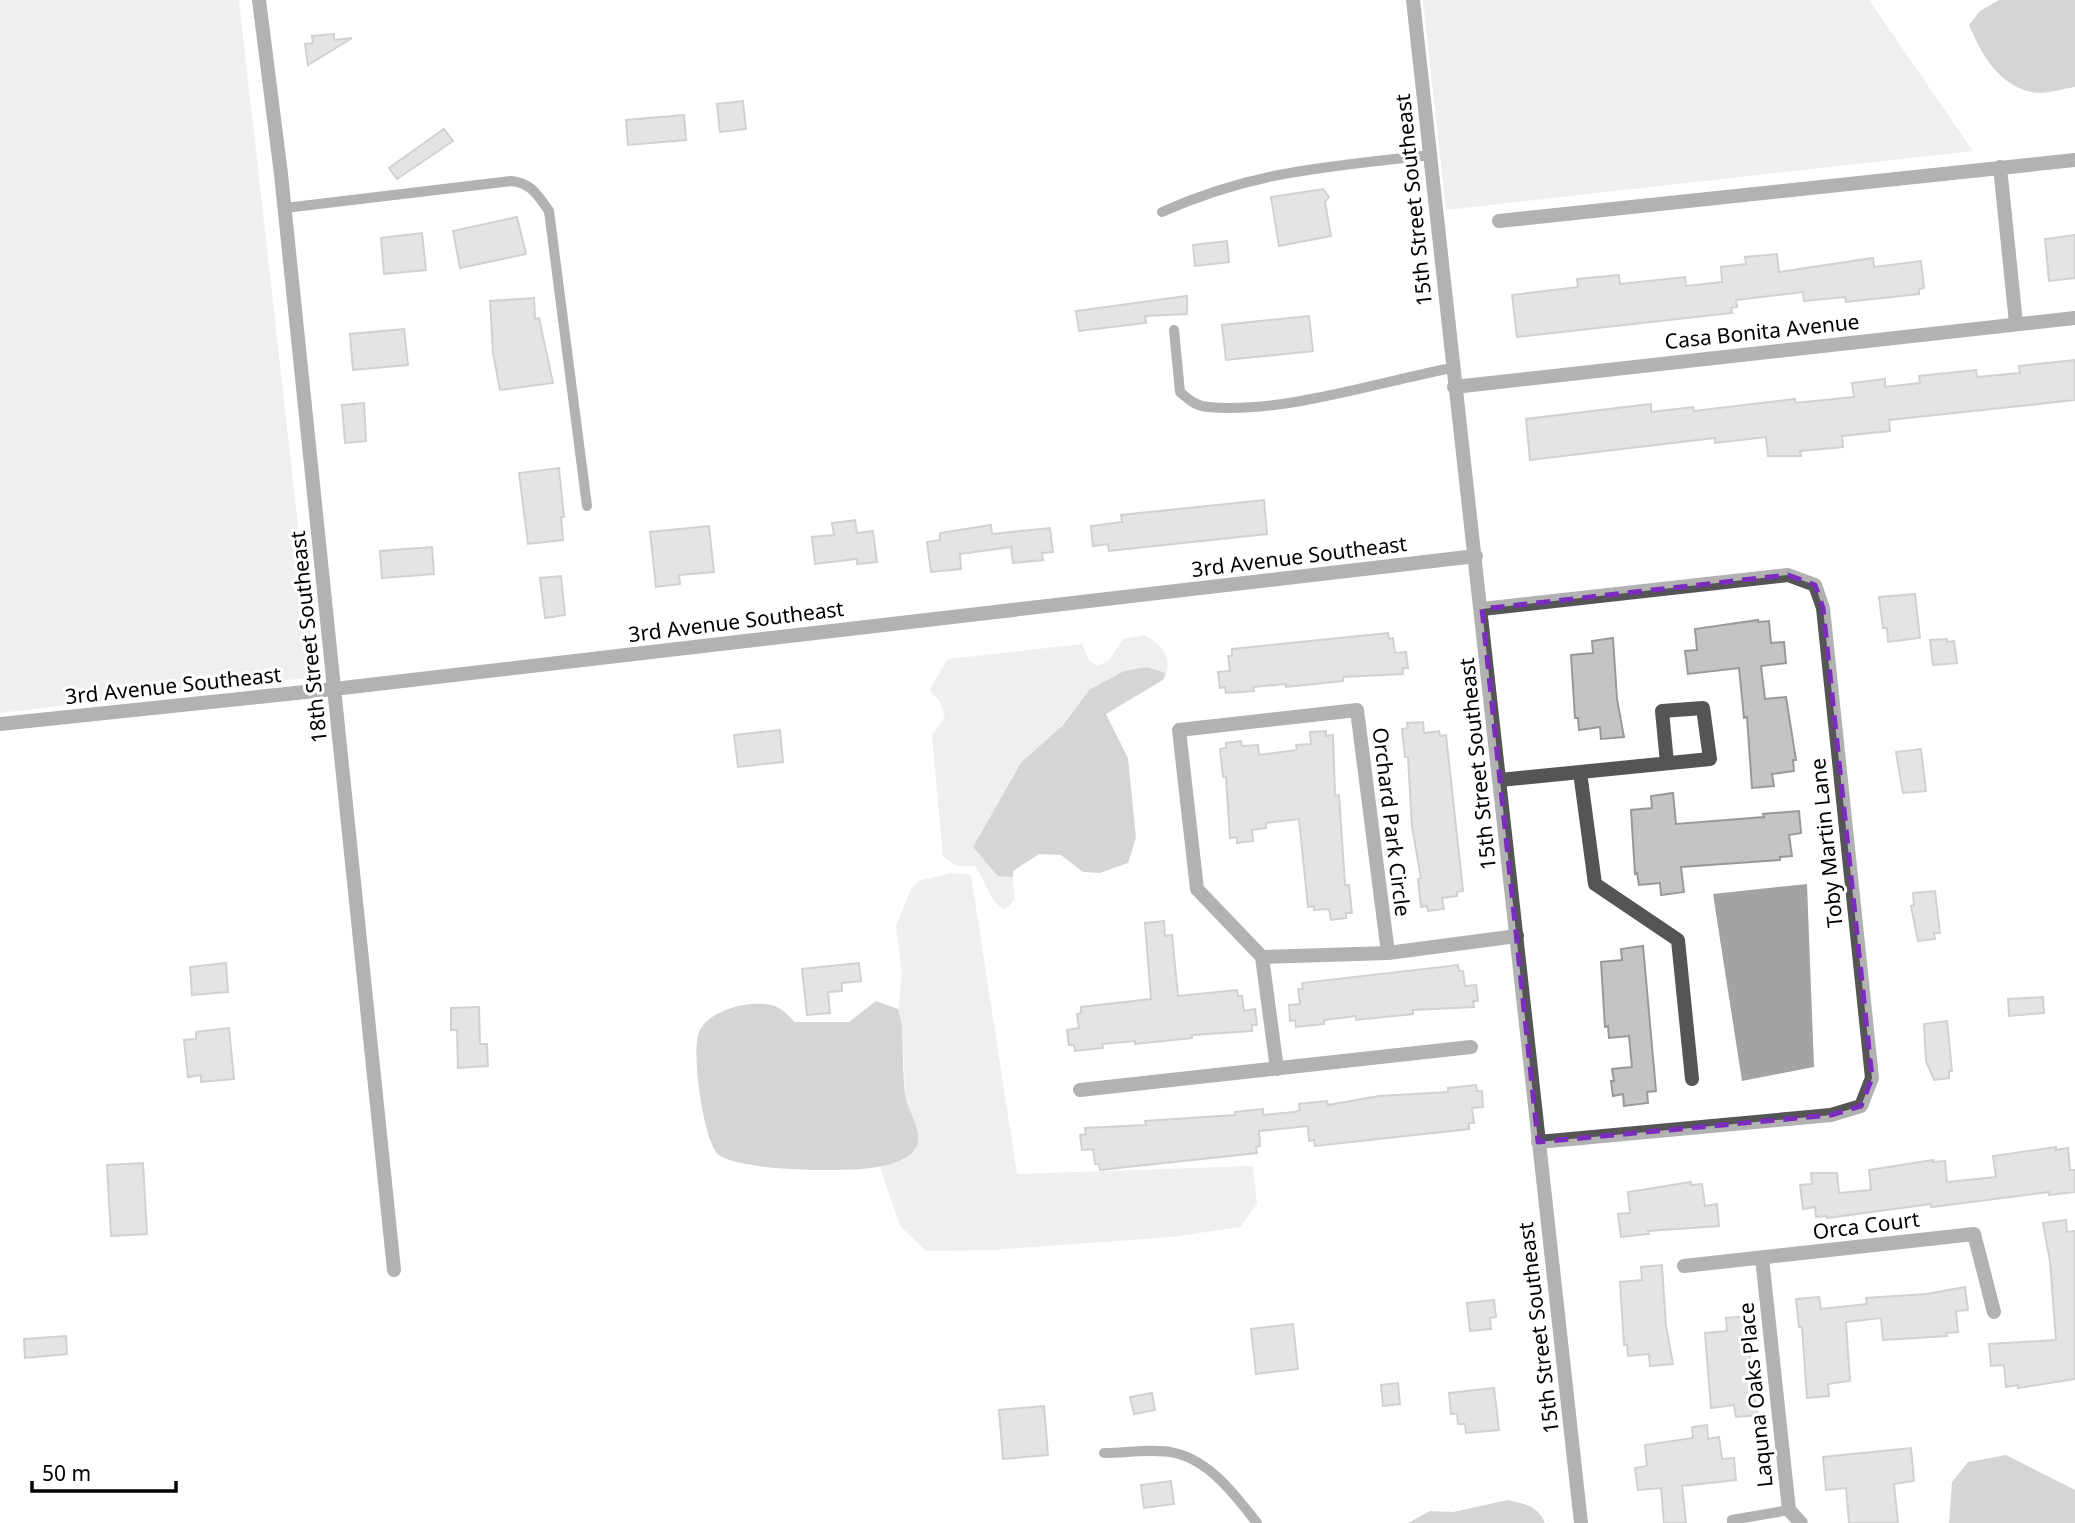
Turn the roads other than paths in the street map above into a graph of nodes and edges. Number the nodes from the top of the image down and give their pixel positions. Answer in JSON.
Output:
{"nodes":[{"id":1,"x":259,"y":0,"type":"edge"},
{"id":2,"x":1413,"y":0,"type":"edge"},
{"id":3,"x":1430,"y":155,"type":"junction"},
{"id":4,"x":2075,"y":160,"type":"edge"},
{"id":5,"x":2000,"y":167,"type":"junction"},
{"id":6,"x":285,"y":208,"type":"junction"},
{"id":7,"x":1162,"y":212,"type":"dead end"},
{"id":8,"x":1499,"y":221,"type":"dead end"},
{"id":9,"x":2075,"y":318,"type":"edge"},
{"id":10,"x":2016,"y":323,"type":"junction"},
{"id":11,"x":1174,"y":330,"type":"dead end"},
{"id":12,"x":1452,"y":368,"type":"junction"},
{"id":13,"x":1454,"y":387,"type":"junction"},
{"id":14,"x":587,"y":506,"type":"dead end"},
{"id":15,"x":1476,"y":556,"type":"junction"},
{"id":16,"x":1482,"y":609,"type":"junction"},
{"id":17,"x":334,"y":689,"type":"junction"},
{"id":18,"x":0,"y":724,"type":"edge"},
{"id":19,"x":1667,"y":763,"type":"junction"},
{"id":20,"x":1580,"y":772,"type":"junction"},
{"id":21,"x":1500,"y":780,"type":"junction"},
{"id":22,"x":1517,"y":936,"type":"junction"},
{"id":23,"x":1388,"y":953,"type":"junction"},
{"id":24,"x":1262,"y":957,"type":"junction"},
{"id":25,"x":1471,"y":1047,"type":"dead end"},
{"id":26,"x":1277,"y":1069,"type":"junction"},
{"id":27,"x":1692,"y":1079,"type":"dead end"},
{"id":28,"x":1080,"y":1090,"type":"dead end"},
{"id":29,"x":1538,"y":1142,"type":"junction"},
{"id":30,"x":1762,"y":1258,"type":"junction"},
{"id":31,"x":1684,"y":1266,"type":"dead end"},
{"id":32,"x":394,"y":1270,"type":"dead end"},
{"id":33,"x":1994,"y":1312,"type":"dead end"},
{"id":34,"x":1104,"y":1453,"type":"dead end"},
{"id":35,"x":1789,"y":1510,"type":"junction"},
{"id":36,"x":1257,"y":1523,"type":"edge"},
{"id":37,"x":1581,"y":1523,"type":"edge"},
{"id":38,"x":1732,"y":1523,"type":"edge"},
{"id":39,"x":1801,"y":1523,"type":"edge"}],
"edges":[{"from":1,"to":6,"type":"street","name":"18th Street Southeast"},
{"from":2,"to":3,"type":"street","name":"15th Street Southeast"},
{"from":3,"to":7,"type":"lane"},
{"from":3,"to":12,"type":"street","name":"15th Street Southeast"},
{"from":4,"to":5,"type":"street"},
{"from":5,"to":8,"type":"street"},
{"from":5,"to":10,"type":"street"},
{"from":6,"to":14,"type":"lane"},
{"from":6,"to":17,"type":"street","name":"18th Street Southeast"},
{"from":9,"to":10,"type":"street","name":"Casa Bonita Avenue"},
{"from":10,"to":13,"type":"street","name":"Casa Bonita Avenue"},
{"from":11,"to":12,"type":"lane"},
{"from":12,"to":13,"type":"street","name":"15th Street Southeast"},
{"from":13,"to":15,"type":"street","name":"15th Street Southeast"},
{"from":15,"to":16,"type":"street","name":"15th Street Southeast"},
{"from":15,"to":17,"type":"street","name":"3rd Avenue Southeast"},
{"from":16,"to":21,"type":"street","name":"15th Street Southeast"},
{"from":16,"to":29,"type":"street","name":"Toby Martin Lane"},
{"from":17,"to":18,"type":"street","name":"3rd Avenue Southeast"},
{"from":17,"to":32,"type":"street","name":"18th Street Southeast"},
{"from":19,"to":19,"type":"street"},
{"from":19,"to":20,"type":"street"},
{"from":20,"to":21,"type":"street"},
{"from":20,"to":27,"type":"street"},
{"from":21,"to":22,"type":"street","name":"15th Street Southeast"},
{"from":22,"to":23,"type":"street"},
{"from":22,"to":29,"type":"street","name":"15th Street Southeast"},
{"from":23,"to":24,"type":"street"},
{"from":23,"to":24,"type":"street","name":"Orchard Park Circle"},
{"from":24,"to":26,"type":"street"},
{"from":25,"to":26,"type":"street"},
{"from":26,"to":28,"type":"street"},
{"from":29,"to":37,"type":"street","name":"15th Street Southeast"},
{"from":30,"to":31,"type":"street","name":"Orca Court"},
{"from":30,"to":33,"type":"street","name":"Orca Court"},
{"from":30,"to":35,"type":"street","name":"Laquna Oaks Place"},
{"from":34,"to":36,"type":"lane"},
{"from":35,"to":38,"type":"lane"},
{"from":35,"to":39,"type":"street","name":"Laquna Oaks Place"}]}
